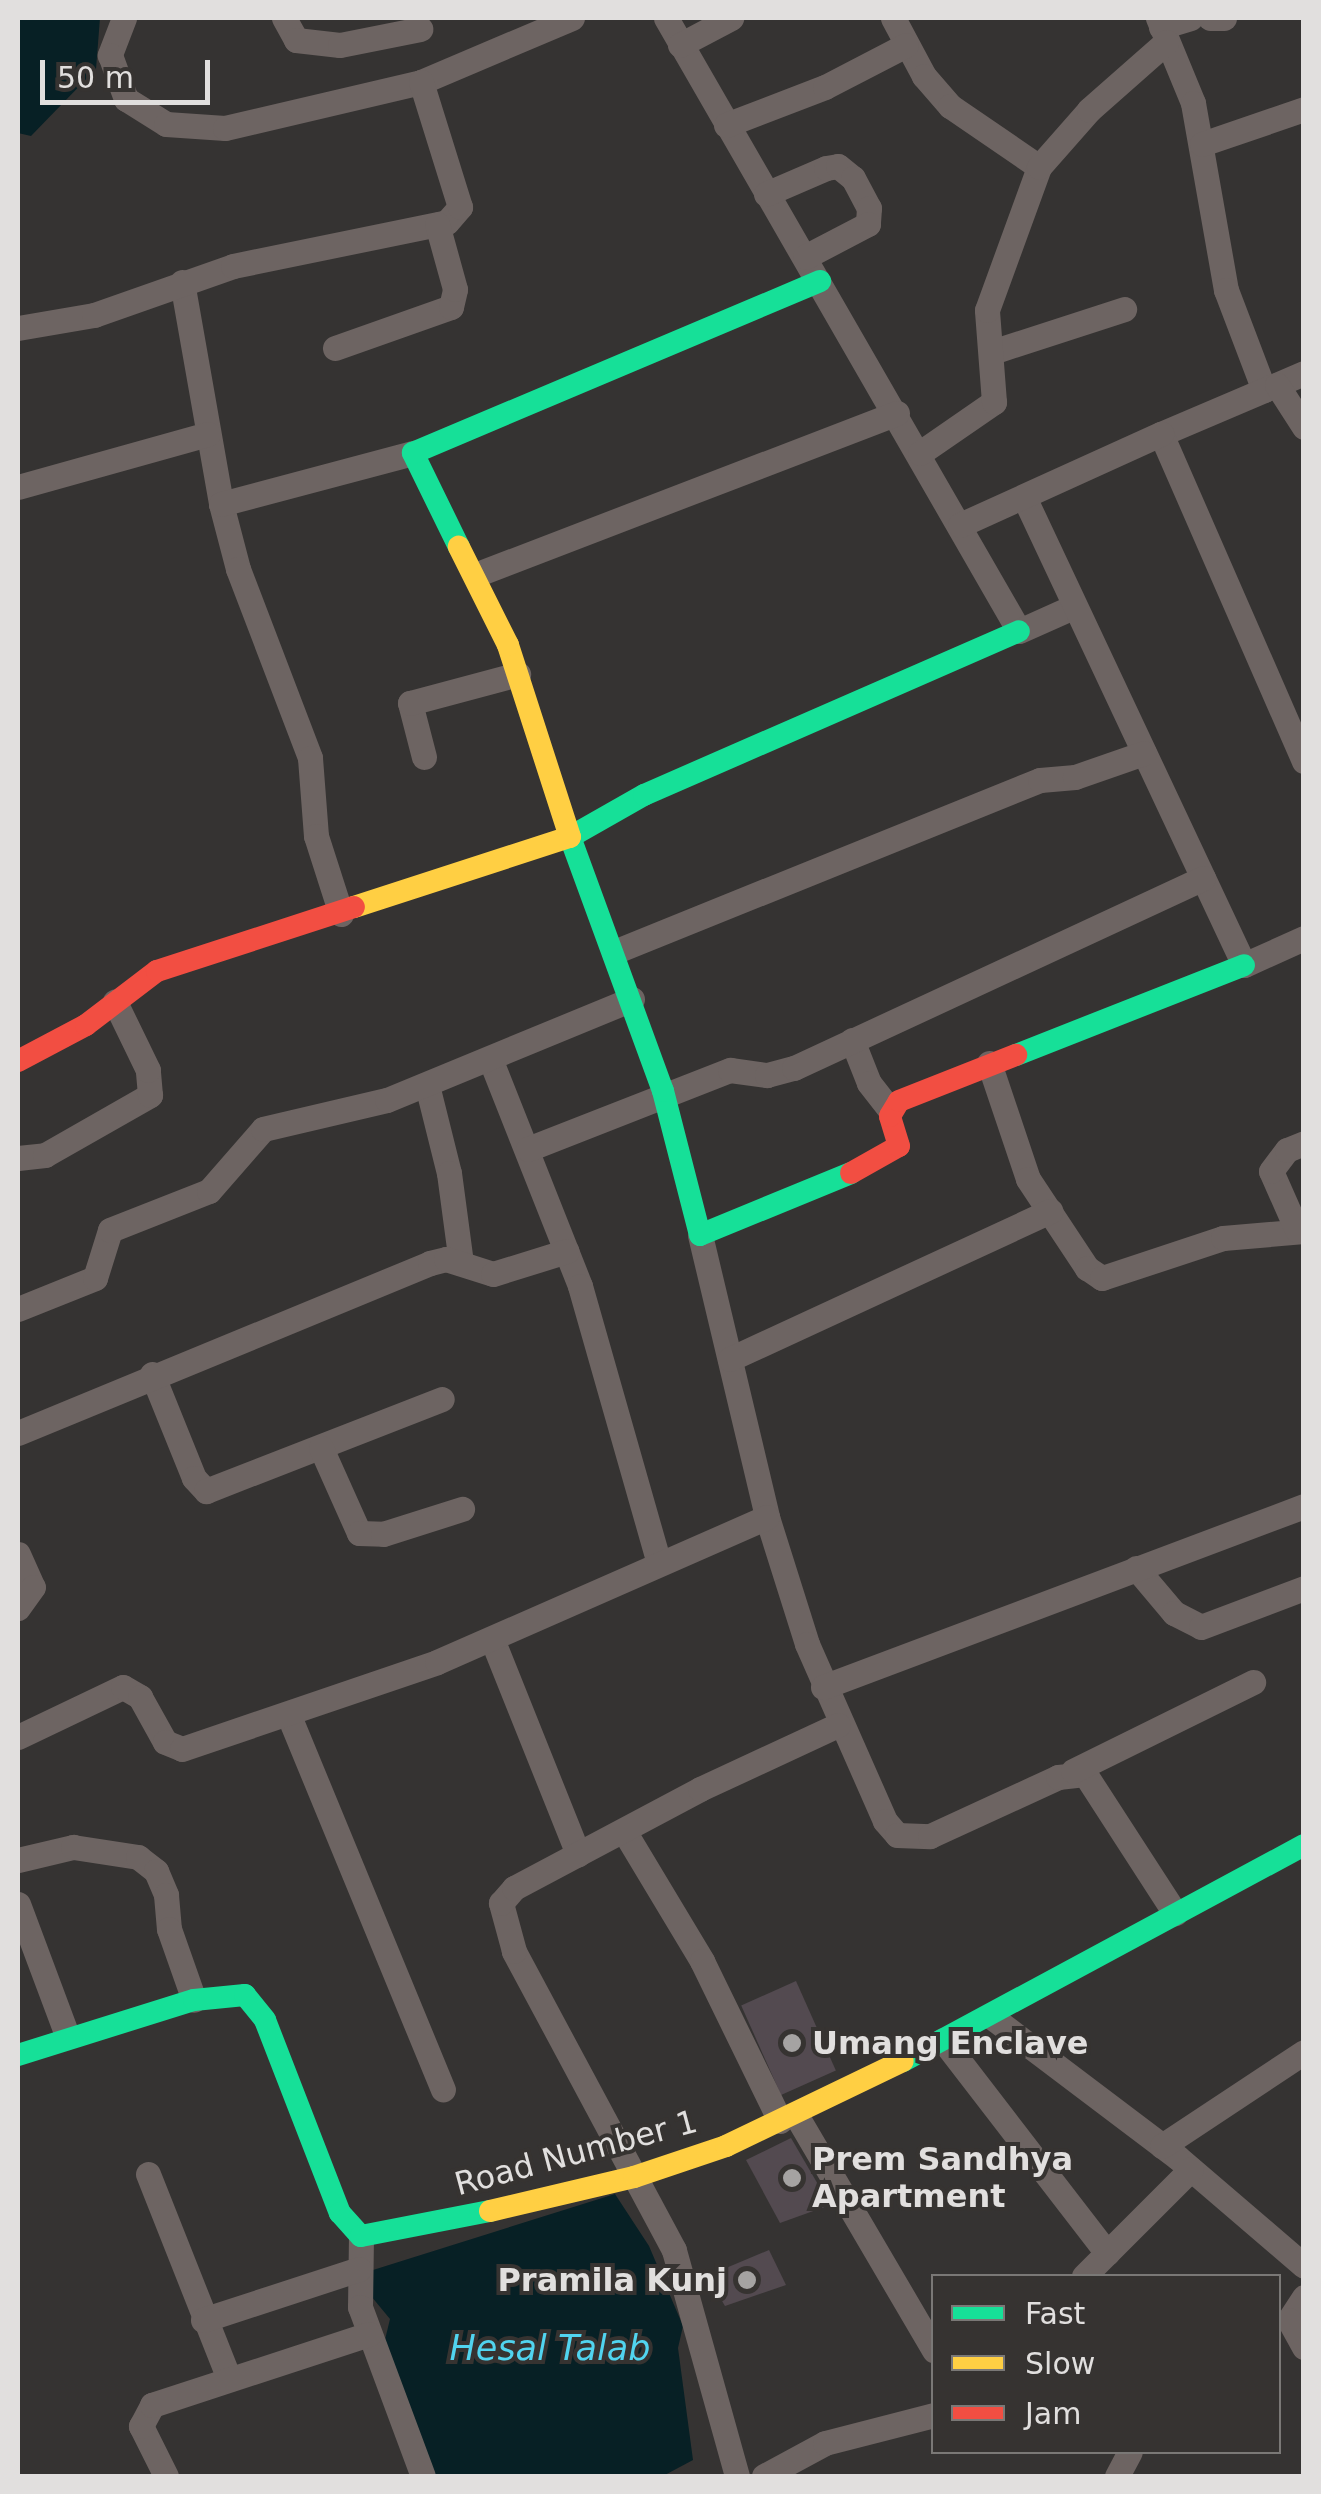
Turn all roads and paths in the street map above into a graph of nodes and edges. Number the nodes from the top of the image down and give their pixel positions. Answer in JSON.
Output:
{"nodes":[{"id":1,"x":124,"y":18,"type":"edge"},
{"id":2,"x":284,"y":18,"type":"edge"},
{"id":3,"x":572,"y":18,"type":"edge"},
{"id":4,"x":666,"y":18,"type":"edge"},
{"id":5,"x":731,"y":18,"type":"edge"},
{"id":6,"x":893,"y":18,"type":"edge"},
{"id":7,"x":1191,"y":18,"type":"edge"},
{"id":8,"x":1210,"y":18,"type":"edge"},
{"id":9,"x":1224,"y":18,"type":"edge"},
{"id":10,"x":420,"y":29,"type":"dead end"},
{"id":11,"x":1162,"y":29,"type":"edge"},
{"id":12,"x":680,"y":45,"type":"junction"},
{"id":13,"x":906,"y":45,"type":"junction"},
{"id":14,"x":421,"y":82,"type":"junction"},
{"id":15,"x":1304,"y":109,"type":"edge"},
{"id":16,"x":726,"y":125,"type":"junction"},
{"id":17,"x":1202,"y":144,"type":"junction"},
{"id":18,"x":1039,"y":167,"type":"junction"},
{"id":19,"x":766,"y":194,"type":"junction"},
{"id":20,"x":438,"y":224,"type":"junction"},
{"id":21,"x":806,"y":257,"type":"junction"},
{"id":22,"x":820,"y":281,"type":"junction"},
{"id":23,"x":182,"y":282,"type":"junction"},
{"id":24,"x":1124,"y":309,"type":"dead end"},
{"id":25,"x":18,"y":328,"type":"edge"},
{"id":26,"x":335,"y":348,"type":"dead end"},
{"id":27,"x":992,"y":352,"type":"junction"},
{"id":28,"x":1304,"y":372,"type":"edge"},
{"id":29,"x":1271,"y":388,"type":"junction"},
{"id":30,"x":897,"y":413,"type":"junction"},
{"id":31,"x":1304,"y":427,"type":"edge"},
{"id":32,"x":208,"y":434,"type":"junction"},
{"id":33,"x":1161,"y":434,"type":"junction"},
{"id":34,"x":412,"y":452,"type":"junction"},
{"id":35,"x":920,"y":453,"type":"junction"},
{"id":36,"x":18,"y":487,"type":"edge"},
{"id":37,"x":1024,"y":496,"type":"junction"},
{"id":38,"x":221,"y":504,"type":"junction"},
{"id":39,"x":960,"y":526,"type":"junction"},
{"id":40,"x":475,"y":575,"type":"junction"},
{"id":41,"x":1073,"y":607,"type":"junction"},
{"id":42,"x":1019,"y":631,"type":"junction"},
{"id":43,"x":518,"y":674,"type":"junction"},
{"id":44,"x":1144,"y":753,"type":"junction"},
{"id":45,"x":424,"y":757,"type":"dead end"},
{"id":46,"x":1304,"y":760,"type":"edge"},
{"id":47,"x":570,"y":837,"type":"junction"},
{"id":48,"x":1204,"y":878,"type":"junction"},
{"id":49,"x":341,"y":914,"type":"junction"},
{"id":50,"x":1304,"y":938,"type":"edge"},
{"id":51,"x":614,"y":952,"type":"junction"},
{"id":52,"x":1244,"y":964,"type":"junction"},
{"id":53,"x":632,"y":999,"type":"junction"},
{"id":54,"x":115,"y":1002,"type":"junction"},
{"id":55,"x":852,"y":1040,"type":"junction"},
{"id":56,"x":491,"y":1060,"type":"junction"},
{"id":57,"x":18,"y":1061,"type":"edge"},
{"id":58,"x":990,"y":1064,"type":"junction"},
{"id":59,"x":427,"y":1086,"type":"junction"},
{"id":60,"x":664,"y":1090,"type":"junction"},
{"id":61,"x":890,"y":1110,"type":"junction"},
{"id":62,"x":1304,"y":1143,"type":"edge"},
{"id":63,"x":528,"y":1149,"type":"junction"},
{"id":64,"x":18,"y":1158,"type":"edge"},
{"id":65,"x":1050,"y":1211,"type":"junction"},
{"id":66,"x":1300,"y":1230,"type":"edge"},
{"id":67,"x":700,"y":1234,"type":"junction"},
{"id":68,"x":566,"y":1250,"type":"junction"},
{"id":69,"x":461,"y":1262,"type":"junction"},
{"id":70,"x":18,"y":1309,"type":"edge"},
{"id":71,"x":730,"y":1359,"type":"junction"},
{"id":72,"x":152,"y":1374,"type":"junction"},
{"id":73,"x":442,"y":1399,"type":"dead end"},
{"id":74,"x":18,"y":1434,"type":"edge"},
{"id":75,"x":321,"y":1448,"type":"junction"},
{"id":76,"x":1304,"y":1506,"type":"edge"},
{"id":77,"x":462,"y":1509,"type":"dead end"},
{"id":78,"x":768,"y":1517,"type":"junction"},
{"id":79,"x":18,"y":1554,"type":"edge"},
{"id":80,"x":659,"y":1563,"type":"junction"},
{"id":81,"x":1136,"y":1568,"type":"junction"},
{"id":82,"x":1304,"y":1588,"type":"edge"},
{"id":83,"x":18,"y":1608,"type":"edge"},
{"id":84,"x":492,"y":1638,"type":"junction"},
{"id":85,"x":1253,"y":1682,"type":"dead end"},
{"id":86,"x":823,"y":1687,"type":"junction"},
{"id":87,"x":289,"y":1716,"type":"junction"},
{"id":88,"x":838,"y":1724,"type":"junction"},
{"id":89,"x":18,"y":1737,"type":"edge"},
{"id":90,"x":1073,"y":1772,"type":"junction"},
{"id":91,"x":624,"y":1831,"type":"junction"},
{"id":92,"x":1304,"y":1845,"type":"edge"},
{"id":93,"x":578,"y":1854,"type":"junction"},
{"id":94,"x":18,"y":1860,"type":"edge"},
{"id":95,"x":18,"y":1904,"type":"edge"},
{"id":96,"x":1175,"y":1913,"type":"junction"},
{"id":97,"x":194,"y":2000,"type":"junction"},
{"id":98,"x":993,"y":2018,"type":"junction"},
{"id":99,"x":68,"y":2035,"type":"junction"},
{"id":100,"x":943,"y":2040,"type":"junction"},
{"id":101,"x":1304,"y":2052,"type":"edge"},
{"id":102,"x":18,"y":2055,"type":"edge"},
{"id":103,"x":443,"y":2090,"type":"dead end"},
{"id":104,"x":788,"y":2118,"type":"junction"},
{"id":105,"x":1162,"y":2146,"type":"junction"},
{"id":106,"x":1191,"y":2170,"type":"junction"},
{"id":107,"x":148,"y":2174,"type":"dead end"},
{"id":108,"x":634,"y":2177,"type":"junction"},
{"id":109,"x":361,"y":2236,"type":"junction"},
{"id":110,"x":1107,"y":2254,"type":"junction"},
{"id":111,"x":1304,"y":2266,"type":"edge"},
{"id":112,"x":360,"y":2269,"type":"junction"},
{"id":113,"x":1086,"y":2274,"type":"edge"},
{"id":114,"x":1292,"y":2307,"type":"edge"},
{"id":115,"x":203,"y":2320,"type":"junction"},
{"id":116,"x":369,"y":2334,"type":"junction"},
{"id":117,"x":931,"y":2345,"type":"edge"},
{"id":118,"x":1304,"y":2347,"type":"edge"},
{"id":119,"x":229,"y":2379,"type":"junction"},
{"id":120,"x":931,"y":2416,"type":"edge"},
{"id":121,"x":1129,"y":2454,"type":"edge"},
{"id":122,"x":166,"y":2476,"type":"edge"},
{"id":123,"x":423,"y":2476,"type":"edge"},
{"id":124,"x":736,"y":2476,"type":"edge"},
{"id":125,"x":764,"y":2476,"type":"edge"},
{"id":126,"x":1116,"y":2476,"type":"edge"}],
"edges":[{"from":1,"to":14,"type":"street"},
{"from":2,"to":10,"type":"street"},
{"from":3,"to":14,"type":"street"},
{"from":4,"to":12,"type":"street"},
{"from":5,"to":12,"type":"street"},
{"from":6,"to":13,"type":"street"},
{"from":7,"to":11,"type":"street"},
{"from":8,"to":9,"type":"street"},
{"from":11,"to":17,"type":"street"},
{"from":11,"to":18,"type":"street"},
{"from":12,"to":16,"type":"street"},
{"from":13,"to":16,"type":"street"},
{"from":13,"to":18,"type":"street"},
{"from":14,"to":20,"type":"street"},
{"from":15,"to":17,"type":"street"},
{"from":16,"to":19,"type":"street"},
{"from":17,"to":29,"type":"street"},
{"from":18,"to":27,"type":"street"},
{"from":19,"to":21,"type":"street"},
{"from":19,"to":21,"type":"street"},
{"from":20,"to":23,"type":"street"},
{"from":20,"to":26,"type":"street"},
{"from":21,"to":22,"type":"street"},
{"from":22,"to":30,"type":"street"},
{"from":22,"to":34,"type":"street"},
{"from":23,"to":25,"type":"street"},
{"from":23,"to":32,"type":"street"},
{"from":24,"to":27,"type":"street"},
{"from":27,"to":35,"type":"street"},
{"from":28,"to":29,"type":"street"},
{"from":29,"to":31,"type":"street"},
{"from":29,"to":33,"type":"street"},
{"from":30,"to":35,"type":"street"},
{"from":30,"to":40,"type":"street"},
{"from":32,"to":36,"type":"street"},
{"from":32,"to":38,"type":"street"},
{"from":33,"to":37,"type":"street"},
{"from":33,"to":46,"type":"street"},
{"from":34,"to":38,"type":"street"},
{"from":34,"to":40,"type":"street"},
{"from":35,"to":39,"type":"street"},
{"from":37,"to":39,"type":"street"},
{"from":37,"to":41,"type":"street"},
{"from":38,"to":49,"type":"street"},
{"from":39,"to":42,"type":"street"},
{"from":40,"to":43,"type":"street"},
{"from":41,"to":42,"type":"street"},
{"from":41,"to":44,"type":"street"},
{"from":42,"to":47,"type":"street"},
{"from":43,"to":45,"type":"street"},
{"from":43,"to":47,"type":"street"},
{"from":44,"to":48,"type":"street"},
{"from":44,"to":51,"type":"street"},
{"from":47,"to":49,"type":"street"},
{"from":47,"to":51,"type":"street"},
{"from":48,"to":52,"type":"street"},
{"from":48,"to":55,"type":"street"},
{"from":49,"to":54,"type":"street"},
{"from":50,"to":52,"type":"street"},
{"from":51,"to":53,"type":"street"},
{"from":52,"to":58,"type":"street"},
{"from":53,"to":56,"type":"street"},
{"from":53,"to":60,"type":"street"},
{"from":54,"to":57,"type":"street"},
{"from":54,"to":64,"type":"street"},
{"from":55,"to":60,"type":"street"},
{"from":55,"to":61,"type":"street"},
{"from":56,"to":59,"type":"street"},
{"from":56,"to":63,"type":"street"},
{"from":58,"to":61,"type":"street"},
{"from":58,"to":65,"type":"street"},
{"from":59,"to":69,"type":"street"},
{"from":59,"to":70,"type":"street"},
{"from":60,"to":63,"type":"street"},
{"from":60,"to":67,"type":"street"},
{"from":61,"to":67,"type":"street"},
{"from":62,"to":66,"type":"street"},
{"from":63,"to":68,"type":"street"},
{"from":65,"to":66,"type":"street"},
{"from":65,"to":71,"type":"street"},
{"from":67,"to":71,"type":"street"},
{"from":68,"to":69,"type":"street"},
{"from":68,"to":80,"type":"street"},
{"from":69,"to":72,"type":"street"},
{"from":71,"to":78,"type":"street"},
{"from":72,"to":74,"type":"street"},
{"from":72,"to":75,"type":"street"},
{"from":73,"to":75,"type":"street"},
{"from":75,"to":77,"type":"street"},
{"from":76,"to":81,"type":"street"},
{"from":78,"to":80,"type":"street"},
{"from":78,"to":86,"type":"street"},
{"from":79,"to":83,"type":"street"},
{"from":80,"to":84,"type":"street"},
{"from":81,"to":82,"type":"street"},
{"from":81,"to":86,"type":"street"},
{"from":84,"to":87,"type":"street"},
{"from":84,"to":93,"type":"street"},
{"from":85,"to":90,"type":"street"},
{"from":86,"to":88,"type":"street"},
{"from":87,"to":89,"type":"street"},
{"from":87,"to":103,"type":"street"},
{"from":88,"to":90,"type":"street"},
{"from":88,"to":91,"type":"street"},
{"from":90,"to":96,"type":"street"},
{"from":91,"to":93,"type":"street"},
{"from":91,"to":104,"type":"street"},
{"from":92,"to":96,"type":"street","name":"Road Number 1"},
{"from":93,"to":108,"type":"street"},
{"from":94,"to":97,"type":"street"},
{"from":95,"to":99,"type":"street"},
{"from":96,"to":98,"type":"street","name":"Road Number 1"},
{"from":97,"to":99,"type":"street"},
{"from":97,"to":109,"type":"street"},
{"from":98,"to":100,"type":"street","name":"Road Number 1"},
{"from":98,"to":105,"type":"street"},
{"from":99,"to":102,"type":"street"},
{"from":100,"to":104,"type":"street","name":"Road Number 1"},
{"from":100,"to":110,"type":"street"},
{"from":101,"to":105,"type":"street"},
{"from":104,"to":108,"type":"street","name":"Road Number 1"},
{"from":104,"to":117,"type":"street"},
{"from":105,"to":106,"type":"street"},
{"from":106,"to":110,"type":"street"},
{"from":106,"to":111,"type":"street"},
{"from":107,"to":115,"type":"street"},
{"from":108,"to":109,"type":"street","name":"Road Number 1"},
{"from":108,"to":124,"type":"street"},
{"from":109,"to":112,"type":"street"},
{"from":110,"to":113,"type":"street"},
{"from":112,"to":115,"type":"street"},
{"from":112,"to":116,"type":"street"},
{"from":114,"to":118,"type":"street"},
{"from":115,"to":119,"type":"street"},
{"from":116,"to":119,"type":"street"},
{"from":116,"to":123,"type":"street"},
{"from":119,"to":122,"type":"street"},
{"from":120,"to":125,"type":"street"},
{"from":121,"to":126,"type":"street"}]}
